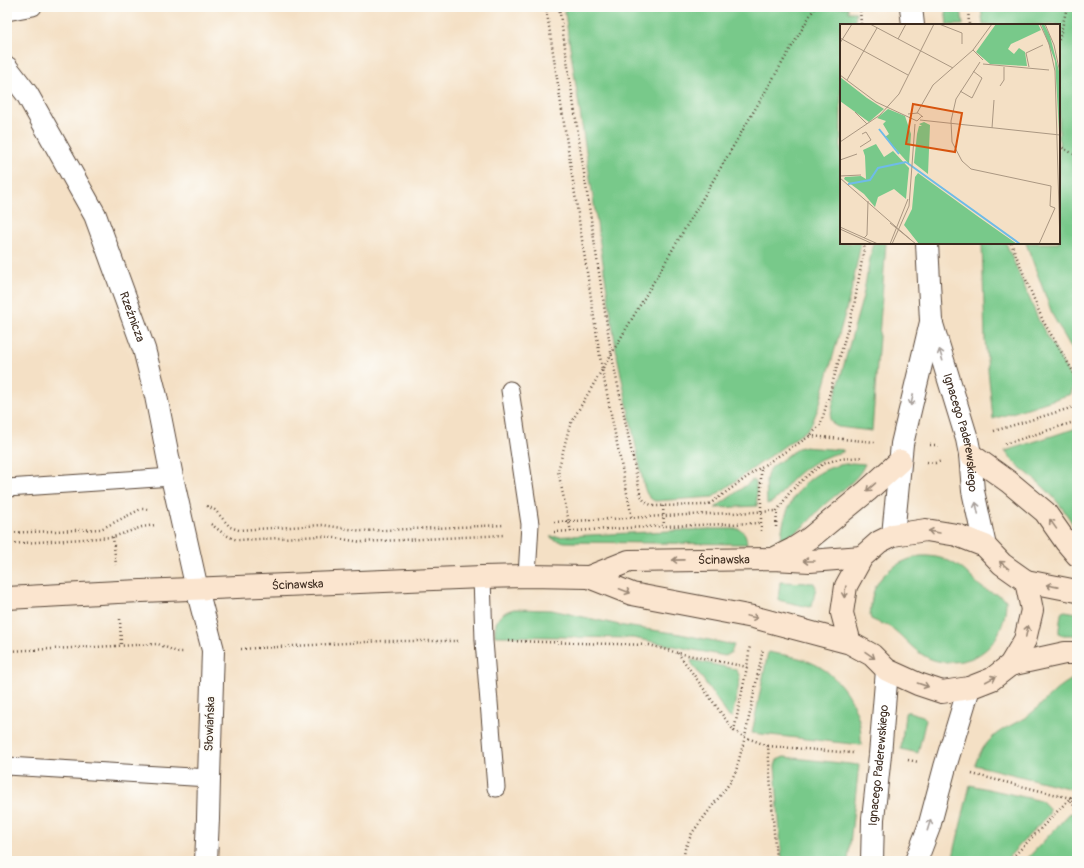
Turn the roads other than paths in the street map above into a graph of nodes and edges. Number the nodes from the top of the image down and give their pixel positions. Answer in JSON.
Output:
{"nodes":[{"id":1,"x":33,"y":7,"type":"edge"},
{"id":2,"x":911,"y":7,"type":"edge"},
{"id":3,"x":7,"y":12,"type":"edge"},
{"id":4,"x":913,"y":24,"type":"edge"},
{"id":5,"x":7,"y":68,"type":"edge"},
{"id":6,"x":927,"y":244,"type":"edge"},
{"id":7,"x":931,"y":321,"type":"junction"},
{"id":8,"x":510,"y":390,"type":"dead end"},
{"id":9,"x":970,"y":454,"type":"junction"},
{"id":10,"x":900,"y":461,"type":"junction"},
{"id":11,"x":172,"y":477,"type":"junction"},
{"id":12,"x":7,"y":488,"type":"edge"},
{"id":13,"x":893,"y":535,"type":"junction"},
{"id":14,"x":985,"y":546,"type":"junction"},
{"id":15,"x":1077,"y":555,"type":"edge"},
{"id":16,"x":862,"y":558,"type":"junction"},
{"id":17,"x":773,"y":559,"type":"junction"},
{"id":18,"x":527,"y":576,"type":"junction"},
{"id":19,"x":482,"y":577,"type":"junction"},
{"id":20,"x":589,"y":577,"type":"junction"},
{"id":21,"x":1026,"y":581,"type":"junction"},
{"id":22,"x":197,"y":589,"type":"junction"},
{"id":23,"x":1077,"y":591,"type":"edge"},
{"id":24,"x":7,"y":598,"type":"edge"},
{"id":25,"x":850,"y":643,"type":"junction"},
{"id":26,"x":1077,"y":653,"type":"edge"},
{"id":27,"x":1010,"y":665,"type":"junction"},
{"id":28,"x":887,"y":670,"type":"junction"},
{"id":29,"x":969,"y":688,"type":"junction"},
{"id":30,"x":7,"y":766,"type":"edge"},
{"id":31,"x":209,"y":778,"type":"junction"},
{"id":32,"x":496,"y":788,"type":"dead end"},
{"id":33,"x":206,"y":861,"type":"edge"},
{"id":34,"x":872,"y":861,"type":"edge"},
{"id":35,"x":916,"y":861,"type":"edge"}],
"edges":[{"from":1,"to":3,"type":"lane"},
{"from":2,"to":4,"type":"street"},
{"from":5,"to":11,"type":"street","name":"Rzeźnicza"},
{"from":6,"to":7,"type":"street","name":"Ignacego Paderewskiego"},
{"from":9,"to":7,"type":"street","name":"Ignacego Paderewskiego","one_way":true},
{"from":7,"to":10,"type":"street","name":"Ignacego Paderewskiego","one_way":true},
{"from":8,"to":18,"type":"lane"},
{"from":14,"to":9,"type":"street","name":"Ignacego Paderewskiego","one_way":true},
{"from":15,"to":9,"type":"main road","one_way":true},
{"from":10,"to":13,"type":"street","name":"Ignacego Paderewskiego"},
{"from":10,"to":17,"type":"main road","one_way":true},
{"from":11,"to":12,"type":"lane"},
{"from":11,"to":22,"type":"street","name":"Rzeźnicza"},
{"from":14,"to":13,"type":"main road","one_way":true},
{"from":13,"to":16,"type":"main road"},
{"from":21,"to":14,"type":"main road","one_way":true},
{"from":16,"to":17,"type":"main road","name":"Ścinawska","one_way":true},
{"from":16,"to":25,"type":"main road","one_way":true},
{"from":17,"to":20,"type":"main road","name":"Ścinawska","one_way":true},
{"from":18,"to":19,"type":"main road","name":"Ścinawska"},
{"from":18,"to":20,"type":"main road","name":"Ścinawska"},
{"from":19,"to":22,"type":"main road","name":"Ścinawska"},
{"from":19,"to":32,"type":"lane"},
{"from":20,"to":25,"type":"main road","name":"Ścinawska","one_way":true},
{"from":23,"to":21,"type":"main road","one_way":true},
{"from":27,"to":21,"type":"main road","one_way":true},
{"from":22,"to":24,"type":"main road","name":"Ścinawska"},
{"from":22,"to":31,"type":"street","name":"Słowiańska"},
{"from":25,"to":28,"type":"main road","name":"Ścinawska","one_way":true},
{"from":26,"to":27,"type":"main road"},
{"from":29,"to":27,"type":"main road","one_way":true},
{"from":28,"to":29,"type":"main road","one_way":true},
{"from":28,"to":34,"type":"street","name":"Ignacego Paderewskiego"},
{"from":35,"to":29,"type":"street","one_way":true},
{"from":30,"to":31,"type":"lane"},
{"from":31,"to":33,"type":"street","name":"Słowiańska"}]}
